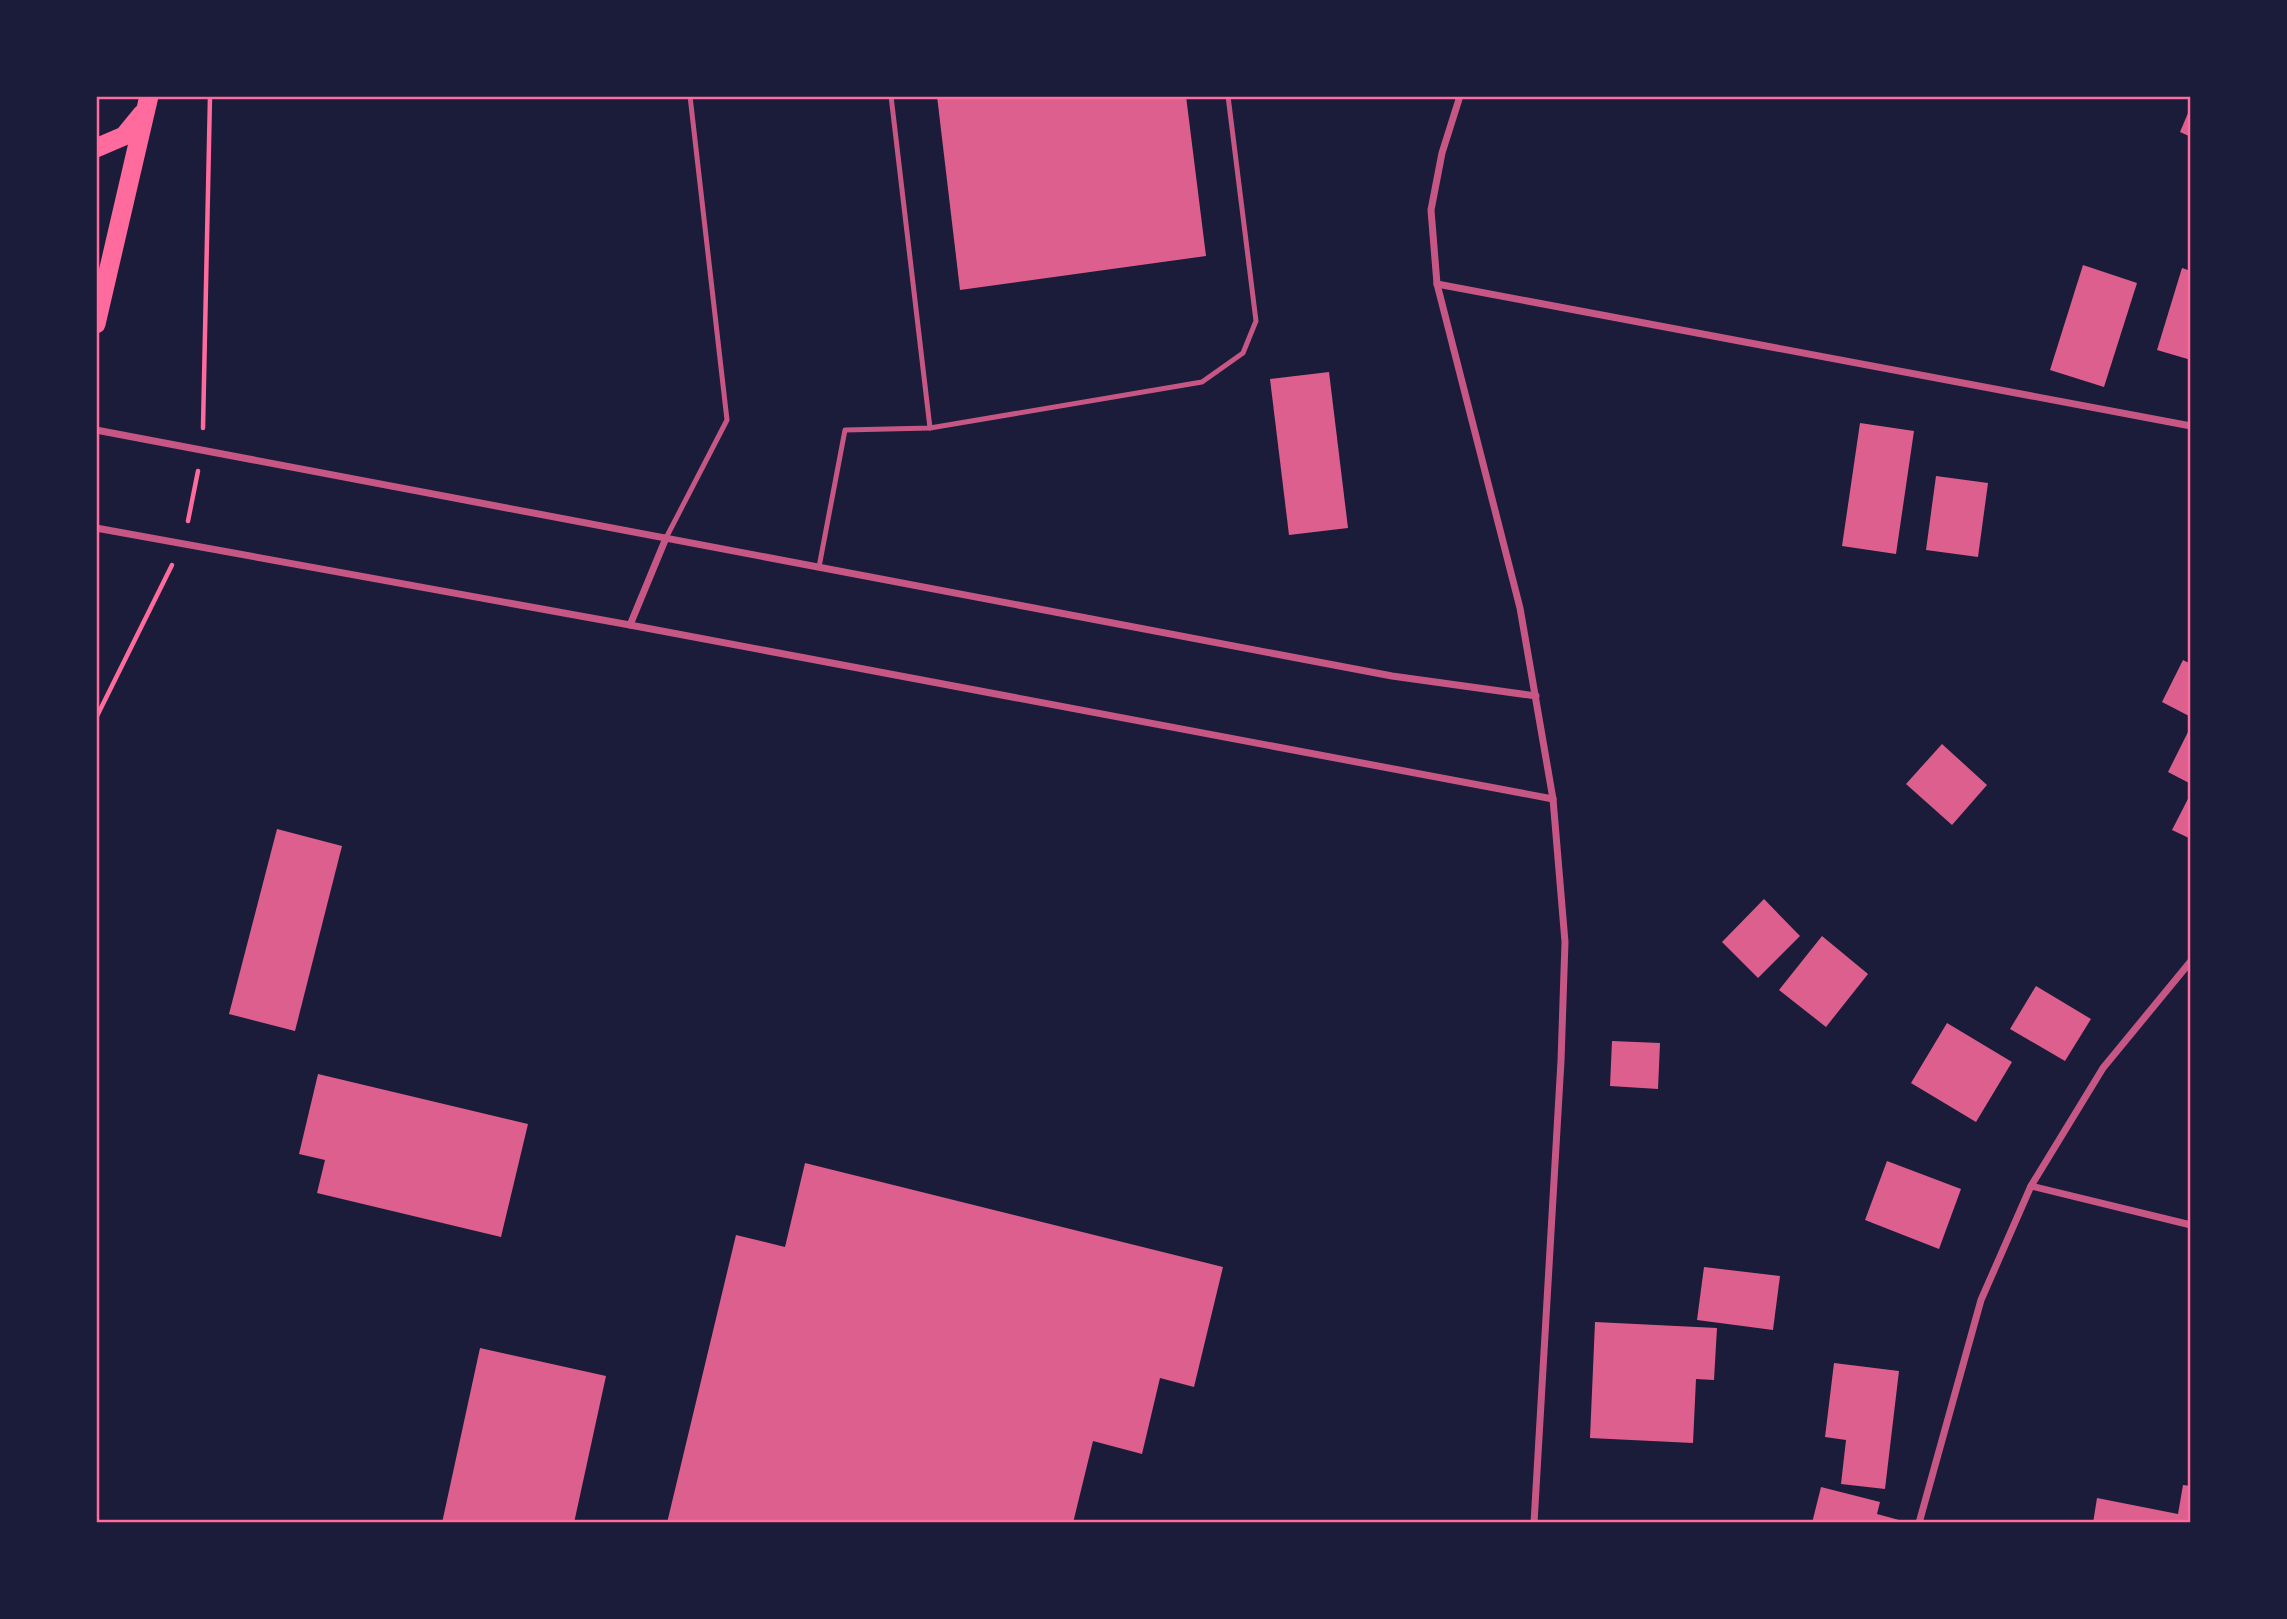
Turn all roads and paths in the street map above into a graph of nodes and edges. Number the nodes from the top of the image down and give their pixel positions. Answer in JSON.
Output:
{"nodes":[{"id":1,"x":210,"y":96,"type":"edge"},
{"id":2,"x":690,"y":96,"type":"edge"},
{"id":3,"x":891,"y":96,"type":"edge"},
{"id":4,"x":1228,"y":96,"type":"edge"},
{"id":5,"x":1460,"y":96,"type":"edge"},
{"id":6,"x":148,"y":102,"type":"edge"},
{"id":7,"x":96,"y":148,"type":"edge"},
{"id":8,"x":1437,"y":284,"type":"junction"},
{"id":9,"x":96,"y":324,"type":"edge"},
{"id":10,"x":2191,"y":426,"type":"edge"},
{"id":11,"x":930,"y":428,"type":"junction"},
{"id":12,"x":96,"y":430,"type":"edge"},
{"id":13,"x":202,"y":450,"type":"junction"},
{"id":14,"x":96,"y":528,"type":"edge"},
{"id":15,"x":666,"y":538,"type":"junction"},
{"id":16,"x":183,"y":544,"type":"junction"},
{"id":17,"x":819,"y":567,"type":"junction"},
{"id":18,"x":630,"y":625,"type":"junction"},
{"id":19,"x":1536,"y":696,"type":"junction"},
{"id":20,"x":96,"y":718,"type":"edge"},
{"id":21,"x":1553,"y":799,"type":"junction"},
{"id":22,"x":2191,"y":961,"type":"edge"},
{"id":23,"x":2031,"y":1186,"type":"junction"},
{"id":24,"x":2191,"y":1225,"type":"edge"},
{"id":25,"x":1534,"y":1523,"type":"edge"},
{"id":26,"x":1919,"y":1523,"type":"edge"}],
"edges":[{"from":1,"to":13,"type":"path"},
{"from":2,"to":15,"type":"lane"},
{"from":3,"to":11,"type":"lane"},
{"from":4,"to":11,"type":"lane"},
{"from":5,"to":8,"type":"street"},
{"from":6,"to":7,"type":"highway"},
{"from":6,"to":9,"type":"highway"},
{"from":8,"to":10,"type":"street"},
{"from":8,"to":19,"type":"street"},
{"from":11,"to":17,"type":"lane"},
{"from":12,"to":13,"type":"street"},
{"from":13,"to":15,"type":"street"},
{"from":13,"to":16,"type":"path"},
{"from":14,"to":16,"type":"street"},
{"from":15,"to":17,"type":"street"},
{"from":15,"to":18,"type":"street"},
{"from":16,"to":18,"type":"street"},
{"from":16,"to":20,"type":"path"},
{"from":17,"to":19,"type":"street"},
{"from":18,"to":21,"type":"street"},
{"from":19,"to":21,"type":"street"},
{"from":21,"to":25,"type":"street"},
{"from":22,"to":23,"type":"street"},
{"from":23,"to":24,"type":"street"},
{"from":23,"to":26,"type":"street"}]}
